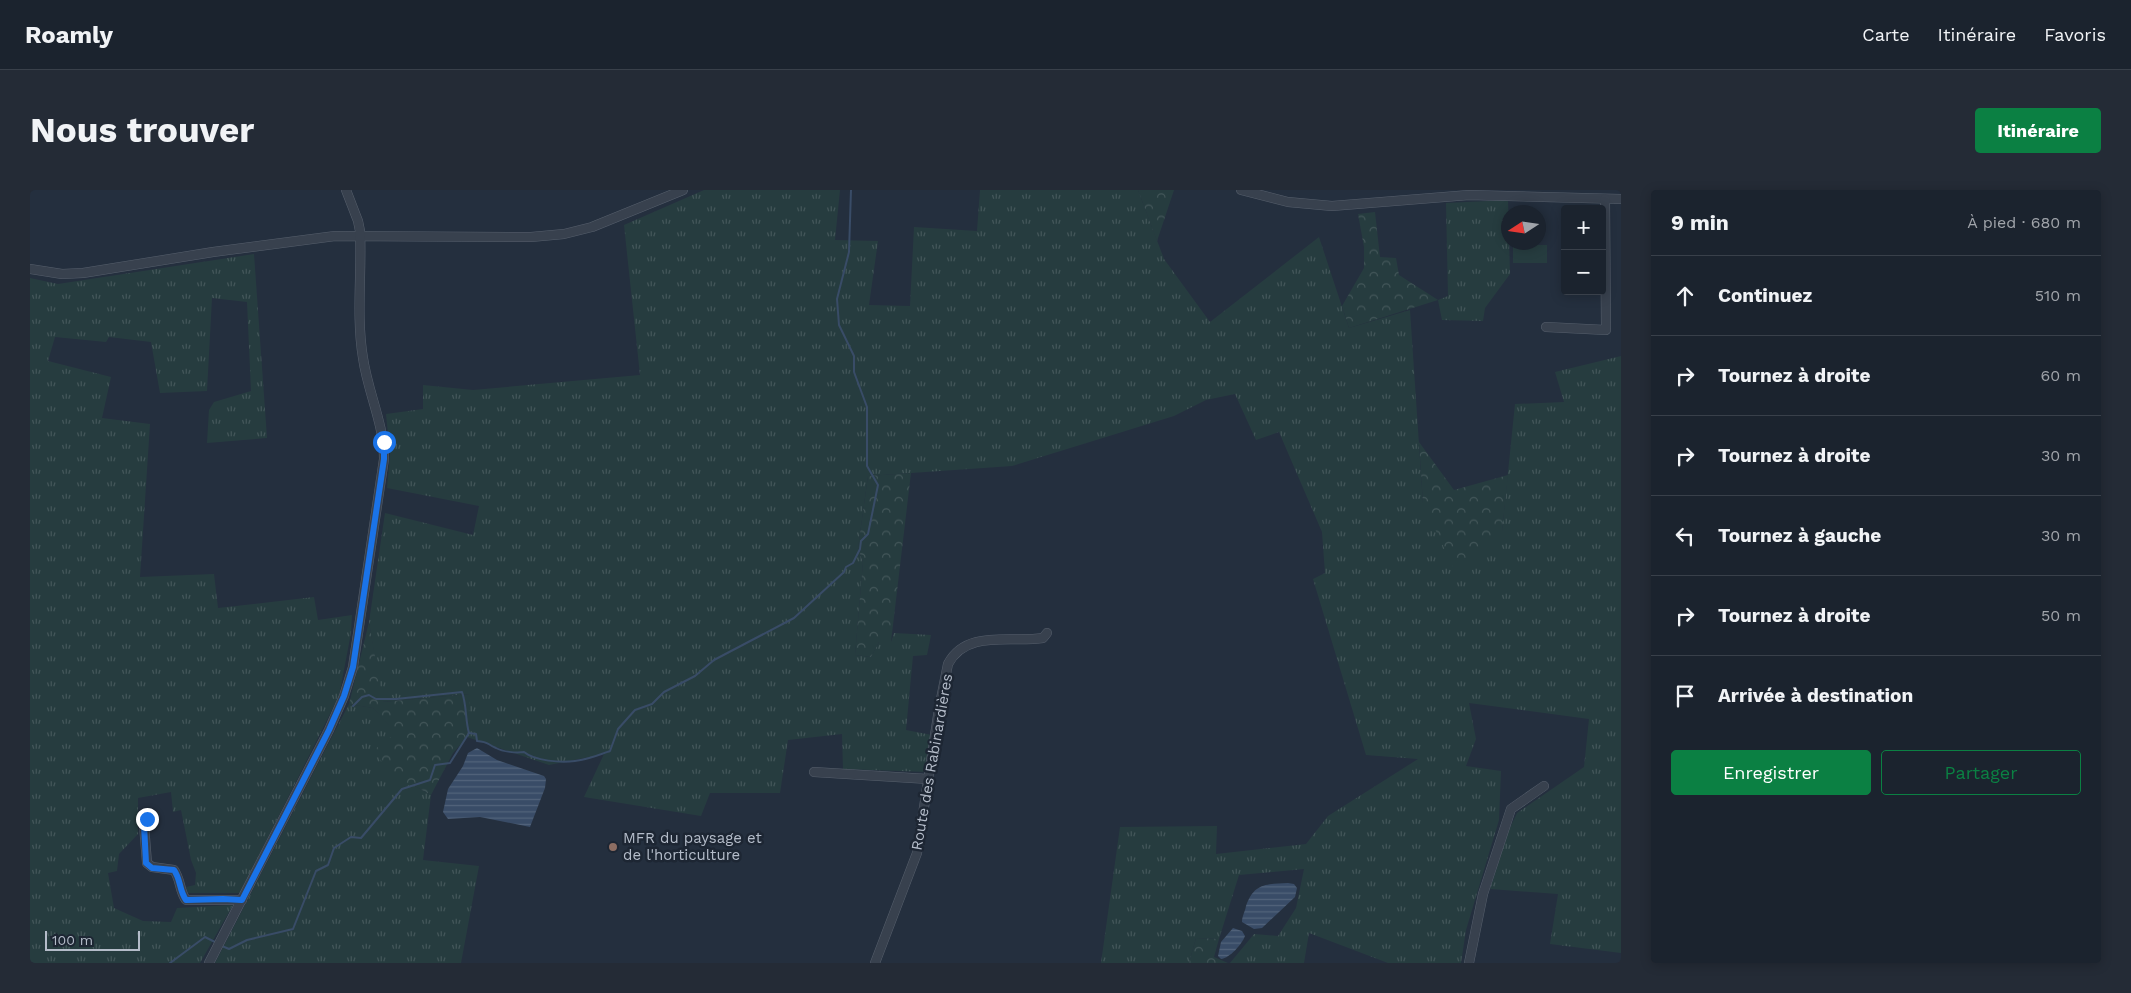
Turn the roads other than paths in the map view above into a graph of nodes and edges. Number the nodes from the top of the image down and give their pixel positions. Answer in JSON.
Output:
{"nodes":[{"id":1,"x":346,"y":190,"type":"edge"},
{"id":2,"x":683,"y":190,"type":"edge"},
{"id":3,"x":1241,"y":190,"type":"edge"},
{"id":4,"x":1605,"y":199,"type":"junction"},
{"id":5,"x":1621,"y":199,"type":"edge"},
{"id":6,"x":360,"y":235,"type":"junction"},
{"id":7,"x":30,"y":269,"type":"edge"},
{"id":8,"x":1546,"y":327,"type":"dead end"},
{"id":9,"x":1047,"y":633,"type":"dead end"},
{"id":10,"x":814,"y":772,"type":"dead end"},
{"id":11,"x":928,"y":780,"type":"junction"},
{"id":12,"x":1544,"y":786,"type":"dead end"},
{"id":13,"x":147,"y":819,"type":"dead end"},
{"id":14,"x":242,"y":900,"type":"junction"},
{"id":15,"x":209,"y":963,"type":"edge"},
{"id":16,"x":874,"y":963,"type":"edge"},
{"id":17,"x":1469,"y":963,"type":"edge"}],
"edges":[{"from":1,"to":6,"type":"street"},
{"from":2,"to":6,"type":"street"},
{"from":3,"to":4,"type":"street"},
{"from":4,"to":5,"type":"street"},
{"from":4,"to":8,"type":"street"},
{"from":6,"to":7,"type":"street"},
{"from":6,"to":14,"type":"street"},
{"from":9,"to":11,"type":"street","name":"Route des Rabinardières"},
{"from":10,"to":11,"type":"street"},
{"from":11,"to":16,"type":"street","name":"Route des Rabinardières"},
{"from":12,"to":17,"type":"street"},
{"from":13,"to":14,"type":"street"},
{"from":14,"to":15,"type":"street"}]}
